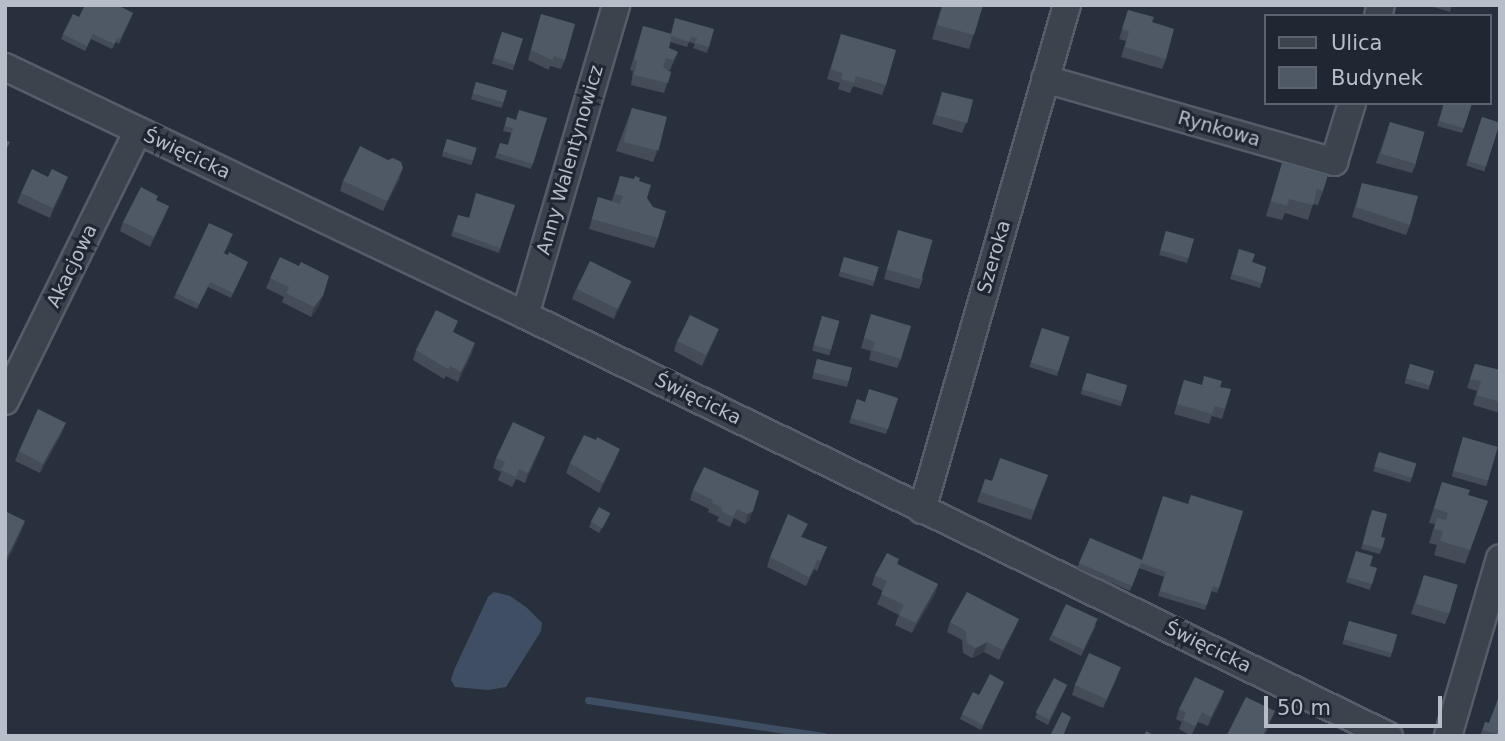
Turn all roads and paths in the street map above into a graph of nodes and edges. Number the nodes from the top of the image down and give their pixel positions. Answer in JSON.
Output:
{"nodes":[{"id":1,"x":616,"y":5,"type":"edge"},
{"id":2,"x":1067,"y":5,"type":"edge"},
{"id":3,"x":5,"y":67,"type":"edge"},
{"id":4,"x":1045,"y":79,"type":"junction"},
{"id":5,"x":1351,"y":105,"type":"edge"},
{"id":6,"x":138,"y":131,"type":"junction"},
{"id":7,"x":525,"y":314,"type":"junction"},
{"id":8,"x":5,"y":401,"type":"edge"},
{"id":9,"x":922,"y":510,"type":"junction"},
{"id":10,"x":1500,"y":558,"type":"edge"},
{"id":11,"x":1389,"y":736,"type":"edge"},
{"id":12,"x":1448,"y":736,"type":"edge"}],
"edges":[{"from":1,"to":7,"type":"street","name":"Anny Walentynowicz"},
{"from":2,"to":4,"type":"street","name":"Szeroka"},
{"from":3,"to":6,"type":"street","name":"Święcicka"},
{"from":4,"to":5,"type":"street","name":"Rynkowa"},
{"from":4,"to":9,"type":"street","name":"Szeroka"},
{"from":6,"to":7,"type":"street","name":"Święcicka"},
{"from":6,"to":8,"type":"street","name":"Akacjowa"},
{"from":7,"to":9,"type":"street","name":"Święcicka"},
{"from":9,"to":11,"type":"street","name":"Święcicka"},
{"from":10,"to":12,"type":"street"}]}
